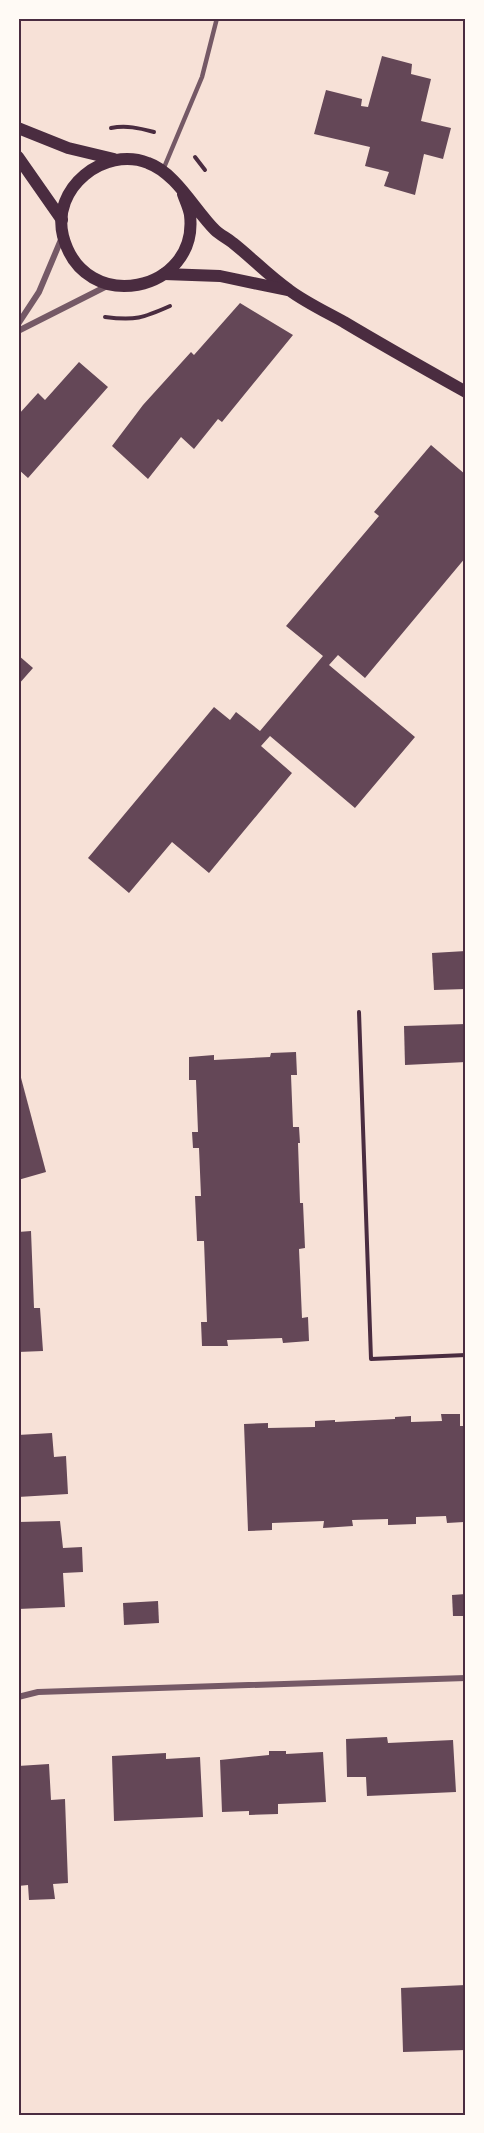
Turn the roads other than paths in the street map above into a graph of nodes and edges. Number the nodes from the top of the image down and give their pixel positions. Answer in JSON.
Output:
{"nodes":[{"id":1,"x":217,"y":18,"type":"edge"},
{"id":2,"x":18,"y":128,"type":"edge"},
{"id":3,"x":18,"y":158,"type":"edge"},
{"id":4,"x":116,"y":159,"type":"junction"},
{"id":5,"x":163,"y":170,"type":"junction"},
{"id":6,"x":183,"y":194,"type":"junction"},
{"id":7,"x":62,"y":220,"type":"junction"},
{"id":8,"x":63,"y":234,"type":"junction"},
{"id":9,"x":164,"y":274,"type":"junction"},
{"id":10,"x":109,"y":285,"type":"junction"},
{"id":11,"x":289,"y":291,"type":"junction"},
{"id":12,"x":18,"y":324,"type":"edge"},
{"id":13,"x":18,"y":331,"type":"edge"},
{"id":14,"x":466,"y":392,"type":"edge"},
{"id":15,"x":466,"y":1678,"type":"edge"},
{"id":16,"x":18,"y":1697,"type":"edge"}],
"edges":[{"from":1,"to":5,"type":"lane"},
{"from":2,"to":4,"type":"main road"},
{"from":3,"to":7,"type":"main road"},
{"from":4,"to":5,"type":"main road"},
{"from":4,"to":7,"type":"main road"},
{"from":5,"to":6,"type":"main road"},
{"from":6,"to":9,"type":"main road"},
{"from":6,"to":11,"type":"main road"},
{"from":7,"to":8,"type":"main road"},
{"from":8,"to":10,"type":"main road"},
{"from":8,"to":12,"type":"street"},
{"from":9,"to":10,"type":"main road"},
{"from":9,"to":11,"type":"main road"},
{"from":10,"to":13,"type":"street"},
{"from":11,"to":14,"type":"main road"},
{"from":15,"to":16,"type":"street"}]}
